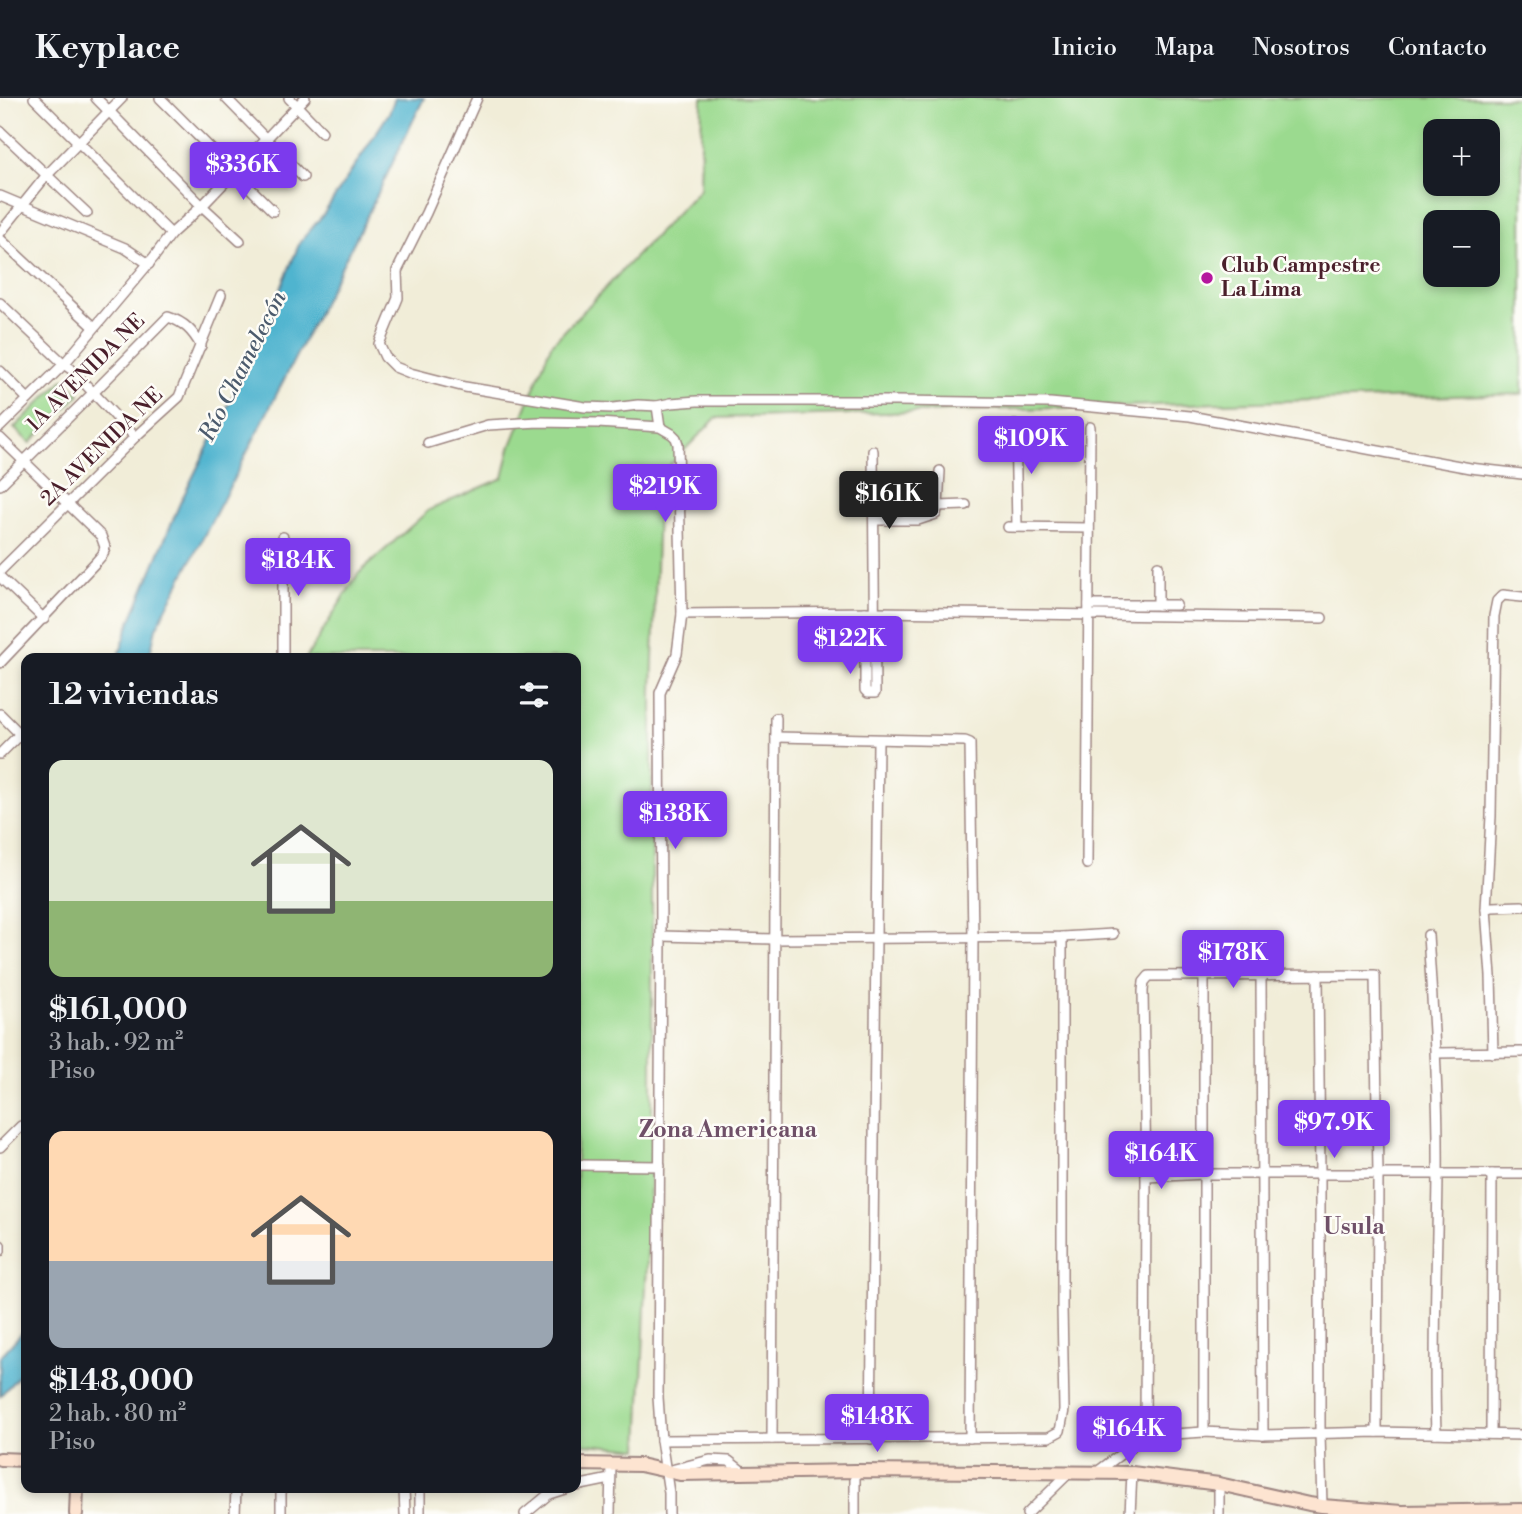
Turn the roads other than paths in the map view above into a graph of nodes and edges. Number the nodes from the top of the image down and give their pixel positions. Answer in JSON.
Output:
{"nodes":[{"id":1,"x":34,"y":98,"type":"edge"},
{"id":2,"x":96,"y":98,"type":"edge"},
{"id":3,"x":122,"y":98,"type":"edge"},
{"id":4,"x":160,"y":98,"type":"edge"},
{"id":5,"x":226,"y":98,"type":"edge"},
{"id":6,"x":289,"y":98,"type":"edge"},
{"id":7,"x":305,"y":98,"type":"edge"},
{"id":8,"x":477,"y":98,"type":"edge"},
{"id":9,"x":297,"y":107,"type":"junction"},
{"id":10,"x":110,"y":111,"type":"junction"},
{"id":11,"x":0,"y":131,"type":"edge"},
{"id":12,"x":322,"y":132,"type":"dead end"},
{"id":13,"x":267,"y":139,"type":"junction"},
{"id":14,"x":78,"y":143,"type":"junction"},
{"id":15,"x":234,"y":172,"type":"junction"},
{"id":16,"x":46,"y":176,"type":"junction"},
{"id":17,"x":303,"y":177,"type":"dead end"},
{"id":18,"x":0,"y":196,"type":"edge"},
{"id":19,"x":22,"y":205,"type":"junction"},
{"id":20,"x":202,"y":206,"type":"junction"},
{"id":21,"x":273,"y":211,"type":"dead end"},
{"id":22,"x":87,"y":213,"type":"dead end"},
{"id":23,"x":0,"y":233,"type":"edge"},
{"id":24,"x":171,"y":234,"type":"junction"},
{"id":25,"x":0,"y":239,"type":"edge"},
{"id":26,"x":240,"y":241,"type":"dead end"},
{"id":27,"x":149,"y":264,"type":"junction"},
{"id":28,"x":221,"y":295,"type":"dead end"},
{"id":29,"x":0,"y":303,"type":"edge"},
{"id":30,"x":94,"y":327,"type":"junction"},
{"id":31,"x":201,"y":346,"type":"junction"},
{"id":32,"x":64,"y":364,"type":"junction"},
{"id":33,"x":0,"y":372,"type":"edge"},
{"id":34,"x":94,"y":392,"type":"junction"},
{"id":35,"x":28,"y":399,"type":"junction"},
{"id":36,"x":657,"y":406,"type":"junction"},
{"id":37,"x":1015,"y":425,"type":"dead end"},
{"id":38,"x":1090,"y":426,"type":"dead end"},
{"id":39,"x":0,"y":427,"type":"edge"},
{"id":40,"x":660,"y":428,"type":"junction"},
{"id":41,"x":135,"y":436,"type":"junction"},
{"id":42,"x":0,"y":438,"type":"edge"},
{"id":43,"x":428,"y":443,"type":"dead end"},
{"id":44,"x":873,"y":451,"type":"dead end"},
{"id":45,"x":23,"y":461,"type":"junction"},
{"id":46,"x":940,"y":471,"type":"dead end"},
{"id":47,"x":1522,"y":474,"type":"edge"},
{"id":48,"x":888,"y":478,"type":"dead end"},
{"id":49,"x":0,"y":485,"type":"edge"},
{"id":50,"x":67,"y":504,"type":"junction"},
{"id":51,"x":966,"y":505,"type":"dead end"},
{"id":52,"x":938,"y":506,"type":"junction"},
{"id":53,"x":874,"y":520,"type":"junction"},
{"id":54,"x":888,"y":520,"type":"junction"},
{"id":55,"x":1089,"y":528,"type":"junction"},
{"id":56,"x":283,"y":537,"type":"dead end"},
{"id":57,"x":1158,"y":566,"type":"dead end"},
{"id":58,"x":0,"y":571,"type":"edge"},
{"id":59,"x":0,"y":577,"type":"edge"},
{"id":60,"x":1522,"y":597,"type":"edge"},
{"id":61,"x":1158,"y":605,"type":"junction"},
{"id":62,"x":1176,"y":605,"type":"dead end"},
{"id":63,"x":1089,"y":610,"type":"junction"},
{"id":64,"x":870,"y":612,"type":"junction"},
{"id":65,"x":682,"y":614,"type":"junction"},
{"id":66,"x":1322,"y":618,"type":"dead end"},
{"id":67,"x":44,"y":619,"type":"junction"},
{"id":68,"x":284,"y":653,"type":"edge"},
{"id":69,"x":0,"y":663,"type":"edge"},
{"id":70,"x":0,"y":714,"type":"edge"},
{"id":71,"x":776,"y":718,"type":"dead end"},
{"id":72,"x":21,"y":730,"type":"edge"},
{"id":73,"x":21,"y":733,"type":"edge"},
{"id":74,"x":776,"y":737,"type":"junction"},
{"id":75,"x":878,"y":740,"type":"junction"},
{"id":76,"x":0,"y":754,"type":"edge"},
{"id":77,"x":1087,"y":864,"type":"dead end"},
{"id":78,"x":1522,"y":906,"type":"edge"},
{"id":79,"x":1486,"y":909,"type":"junction"},
{"id":80,"x":1113,"y":934,"type":"dead end"},
{"id":81,"x":1428,"y":935,"type":"dead end"},
{"id":82,"x":661,"y":936,"type":"junction"},
{"id":83,"x":1062,"y":937,"type":"junction"},
{"id":84,"x":973,"y":938,"type":"junction"},
{"id":85,"x":774,"y":939,"type":"junction"},
{"id":86,"x":876,"y":939,"type":"junction"},
{"id":87,"x":1261,"y":974,"type":"junction"},
{"id":88,"x":1204,"y":975,"type":"junction"},
{"id":89,"x":1318,"y":975,"type":"junction"},
{"id":90,"x":1522,"y":1052,"type":"edge"},
{"id":91,"x":1436,"y":1053,"type":"junction"},
{"id":92,"x":1493,"y":1053,"type":"junction"},
{"id":93,"x":21,"y":1126,"type":"dead end"},
{"id":94,"x":0,"y":1147,"type":"edge"},
{"id":95,"x":581,"y":1165,"type":"edge"},
{"id":96,"x":660,"y":1166,"type":"junction"},
{"id":97,"x":1205,"y":1174,"type":"junction"},
{"id":98,"x":1263,"y":1174,"type":"junction"},
{"id":99,"x":1438,"y":1174,"type":"junction"},
{"id":100,"x":1492,"y":1174,"type":"junction"},
{"id":101,"x":1522,"y":1174,"type":"edge"},
{"id":102,"x":1320,"y":1175,"type":"junction"},
{"id":103,"x":1378,"y":1175,"type":"junction"},
{"id":104,"x":1146,"y":1177,"type":"junction"},
{"id":105,"x":0,"y":1245,"type":"edge"},
{"id":106,"x":0,"y":1251,"type":"edge"},
{"id":107,"x":1204,"y":1432,"type":"junction"},
{"id":108,"x":1377,"y":1432,"type":"junction"},
{"id":109,"x":1436,"y":1433,"type":"junction"},
{"id":110,"x":1320,"y":1434,"type":"junction"},
{"id":111,"x":1490,"y":1434,"type":"junction"},
{"id":112,"x":1263,"y":1435,"type":"junction"},
{"id":113,"x":1522,"y":1435,"type":"edge"},
{"id":114,"x":1145,"y":1436,"type":"junction"},
{"id":115,"x":970,"y":1438,"type":"junction"},
{"id":116,"x":772,"y":1439,"type":"junction"},
{"id":117,"x":872,"y":1439,"type":"junction"},
{"id":118,"x":661,"y":1440,"type":"junction"},
{"id":119,"x":0,"y":1459,"type":"edge"},
{"id":120,"x":21,"y":1461,"type":"edge"},
{"id":121,"x":581,"y":1464,"type":"edge"},
{"id":122,"x":611,"y":1464,"type":"junction"},
{"id":123,"x":666,"y":1471,"type":"junction"},
{"id":124,"x":855,"y":1471,"type":"junction"},
{"id":125,"x":1069,"y":1473,"type":"junction"},
{"id":126,"x":1096,"y":1473,"type":"junction"},
{"id":127,"x":1132,"y":1473,"type":"junction"},
{"id":128,"x":610,"y":1479,"type":"junction"},
{"id":129,"x":1219,"y":1484,"type":"junction"},
{"id":130,"x":581,"y":1485,"type":"edge"},
{"id":131,"x":77,"y":1493,"type":"edge"},
{"id":132,"x":236,"y":1493,"type":"edge"},
{"id":133,"x":281,"y":1493,"type":"edge"},
{"id":134,"x":404,"y":1493,"type":"edge"},
{"id":135,"x":420,"y":1493,"type":"edge"},
{"id":136,"x":547,"y":1493,"type":"edge"},
{"id":137,"x":1313,"y":1508,"type":"edge"},
{"id":138,"x":1522,"y":1510,"type":"edge"},
{"id":139,"x":1498,"y":1512,"type":"edge"},
{"id":140,"x":76,"y":1514,"type":"edge"},
{"id":141,"x":236,"y":1514,"type":"edge"},
{"id":142,"x":281,"y":1514,"type":"edge"},
{"id":143,"x":405,"y":1514,"type":"edge"},
{"id":144,"x":419,"y":1514,"type":"edge"},
{"id":145,"x":525,"y":1514,"type":"edge"},
{"id":146,"x":610,"y":1514,"type":"edge"},
{"id":147,"x":669,"y":1514,"type":"edge"},
{"id":148,"x":855,"y":1514,"type":"edge"},
{"id":149,"x":1027,"y":1514,"type":"edge"},
{"id":150,"x":1130,"y":1514,"type":"edge"},
{"id":151,"x":1219,"y":1514,"type":"edge"}],
"edges":[{"from":1,"to":14,"type":"street"},
{"from":2,"to":10,"type":"street"},
{"from":3,"to":10,"type":"street"},
{"from":4,"to":15,"type":"street"},
{"from":5,"to":13,"type":"street"},
{"from":6,"to":9,"type":"street"},
{"from":7,"to":9,"type":"street"},
{"from":8,"to":36,"type":"street"},
{"from":9,"to":12,"type":"street"},
{"from":9,"to":13,"type":"street"},
{"from":10,"to":14,"type":"street"},
{"from":10,"to":20,"type":"street"},
{"from":11,"to":16,"type":"street"},
{"from":13,"to":15,"type":"street"},
{"from":13,"to":17,"type":"street"},
{"from":14,"to":16,"type":"street"},
{"from":14,"to":24,"type":"street"},
{"from":15,"to":20,"type":"street"},
{"from":15,"to":21,"type":"street"},
{"from":16,"to":19,"type":"street"},
{"from":16,"to":22,"type":"street"},
{"from":18,"to":19,"type":"street"},
{"from":19,"to":23,"type":"street"},
{"from":19,"to":27,"type":"street"},
{"from":20,"to":24,"type":"street"},
{"from":20,"to":26,"type":"street"},
{"from":24,"to":27,"type":"street"},
{"from":25,"to":30,"type":"street"},
{"from":27,"to":30,"type":"street"},
{"from":28,"to":31,"type":"street","name":"2A AVENIDA NE"},
{"from":29,"to":32,"type":"street"},
{"from":30,"to":32,"type":"street"},
{"from":31,"to":34,"type":"street","name":"1A AVENIDA NE"},
{"from":31,"to":41,"type":"street","name":"2A AVENIDA NE"},
{"from":32,"to":34,"type":"street"},
{"from":32,"to":35,"type":"street"},
{"from":33,"to":35,"type":"street"},
{"from":34,"to":41,"type":"street"},
{"from":34,"to":45,"type":"street","name":"1A AVENIDA NE"},
{"from":35,"to":39,"type":"street"},
{"from":36,"to":40,"type":"street"},
{"from":36,"to":47,"type":"street"},
{"from":37,"to":55,"type":"street"},
{"from":38,"to":55,"type":"street"},
{"from":40,"to":43,"type":"street"},
{"from":40,"to":65,"type":"street"},
{"from":41,"to":50,"type":"street","name":"2A AVENIDA NE"},
{"from":42,"to":45,"type":"street"},
{"from":44,"to":53,"type":"street"},
{"from":45,"to":49,"type":"street","name":"1A AVENIDA NE"},
{"from":45,"to":50,"type":"street"},
{"from":46,"to":52,"type":"street"},
{"from":48,"to":54,"type":"street"},
{"from":50,"to":58,"type":"street","name":"2A AVENIDA NE"},
{"from":50,"to":67,"type":"street"},
{"from":51,"to":52,"type":"street"},
{"from":52,"to":54,"type":"street"},
{"from":53,"to":54,"type":"street"},
{"from":53,"to":64,"type":"street"},
{"from":55,"to":63,"type":"street"},
{"from":56,"to":68,"type":"street"},
{"from":57,"to":61,"type":"street"},
{"from":59,"to":67,"type":"street"},
{"from":60,"to":79,"type":"street"},
{"from":61,"to":62,"type":"street"},
{"from":61,"to":63,"type":"street"},
{"from":63,"to":64,"type":"street"},
{"from":63,"to":66,"type":"street"},
{"from":63,"to":77,"type":"street"},
{"from":64,"to":64,"type":"street"},
{"from":64,"to":65,"type":"street"},
{"from":65,"to":82,"type":"street"},
{"from":67,"to":69,"type":"street"},
{"from":70,"to":72,"type":"street"},
{"from":71,"to":74,"type":"street"},
{"from":73,"to":76,"type":"street"},
{"from":74,"to":75,"type":"street"},
{"from":74,"to":85,"type":"street"},
{"from":75,"to":84,"type":"street"},
{"from":75,"to":86,"type":"street"},
{"from":78,"to":79,"type":"street"},
{"from":79,"to":92,"type":"street"},
{"from":80,"to":83,"type":"street"},
{"from":81,"to":91,"type":"street"},
{"from":82,"to":85,"type":"street"},
{"from":82,"to":96,"type":"street"},
{"from":83,"to":84,"type":"street"},
{"from":83,"to":115,"type":"street"},
{"from":84,"to":86,"type":"street"},
{"from":84,"to":115,"type":"street"},
{"from":85,"to":86,"type":"street"},
{"from":85,"to":116,"type":"street"},
{"from":86,"to":117,"type":"street"},
{"from":87,"to":88,"type":"street"},
{"from":87,"to":89,"type":"street"},
{"from":87,"to":98,"type":"street"},
{"from":88,"to":97,"type":"street"},
{"from":88,"to":104,"type":"street"},
{"from":89,"to":102,"type":"street"},
{"from":89,"to":103,"type":"street"},
{"from":90,"to":92,"type":"street"},
{"from":91,"to":92,"type":"street"},
{"from":91,"to":99,"type":"street"},
{"from":93,"to":94,"type":"street"},
{"from":95,"to":96,"type":"street"},
{"from":96,"to":118,"type":"street"},
{"from":97,"to":98,"type":"street"},
{"from":97,"to":104,"type":"street"},
{"from":97,"to":107,"type":"street"},
{"from":98,"to":102,"type":"street"},
{"from":98,"to":112,"type":"street"},
{"from":99,"to":100,"type":"street"},
{"from":99,"to":103,"type":"street"},
{"from":99,"to":109,"type":"street"},
{"from":100,"to":101,"type":"street"},
{"from":100,"to":111,"type":"street"},
{"from":102,"to":103,"type":"street"},
{"from":102,"to":110,"type":"street"},
{"from":103,"to":108,"type":"street"},
{"from":104,"to":114,"type":"street"},
{"from":105,"to":106,"type":"street"},
{"from":107,"to":112,"type":"street"},
{"from":107,"to":114,"type":"street"},
{"from":108,"to":109,"type":"street"},
{"from":108,"to":110,"type":"street"},
{"from":109,"to":111,"type":"street"},
{"from":110,"to":112,"type":"street"},
{"from":110,"to":137,"type":"street"},
{"from":111,"to":113,"type":"street"},
{"from":114,"to":126,"type":"street"},
{"from":115,"to":117,"type":"street"},
{"from":116,"to":117,"type":"street"},
{"from":116,"to":118,"type":"street"},
{"from":118,"to":123,"type":"street"},
{"from":119,"to":120,"type":"street"},
{"from":121,"to":122,"type":"street"},
{"from":122,"to":123,"type":"street"},
{"from":122,"to":128,"type":"street"},
{"from":123,"to":124,"type":"street"},
{"from":123,"to":147,"type":"street"},
{"from":124,"to":125,"type":"street"},
{"from":124,"to":148,"type":"street"},
{"from":125,"to":126,"type":"street"},
{"from":125,"to":149,"type":"street"},
{"from":126,"to":127,"type":"street"},
{"from":127,"to":129,"type":"street"},
{"from":127,"to":150,"type":"street"},
{"from":128,"to":130,"type":"street"},
{"from":128,"to":146,"type":"street"},
{"from":129,"to":137,"type":"street"},
{"from":129,"to":151,"type":"street"},
{"from":131,"to":140,"type":"street"},
{"from":132,"to":141,"type":"street"},
{"from":133,"to":142,"type":"street"},
{"from":134,"to":143,"type":"street"},
{"from":135,"to":144,"type":"street"},
{"from":136,"to":145,"type":"street"},
{"from":137,"to":139,"type":"street"},
{"from":138,"to":139,"type":"street"}]}
